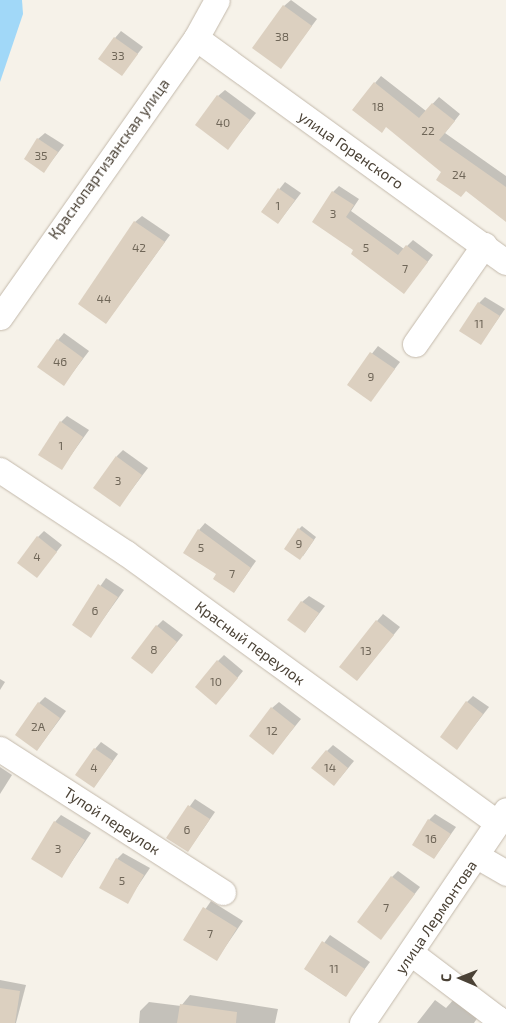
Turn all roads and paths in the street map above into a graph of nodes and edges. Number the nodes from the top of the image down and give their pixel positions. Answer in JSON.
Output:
{"nodes":[{"id":1,"x":208,"y":3,"type":"edge"},
{"id":2,"x":196,"y":38,"type":"junction"},
{"id":3,"x":484,"y":245,"type":"junction"},
{"id":4,"x":506,"y":262,"type":"edge"},
{"id":5,"x":0,"y":317,"type":"edge"},
{"id":6,"x":415,"y":344,"type":"dead end"},
{"id":7,"x":0,"y":470,"type":"edge"},
{"id":8,"x":0,"y":749,"type":"edge"},
{"id":9,"x":501,"y":816,"type":"edge"},
{"id":10,"x":478,"y":856,"type":"junction"},
{"id":11,"x":506,"y":873,"type":"edge"},
{"id":12,"x":223,"y":892,"type":"dead end"},
{"id":13,"x":411,"y":953,"type":"junction"},
{"id":14,"x":362,"y":1023,"type":"edge"},
{"id":15,"x":496,"y":1023,"type":"edge"}],
"edges":[{"from":1,"to":2,"type":"street","name":"Краснопартизанская улица"},
{"from":2,"to":3,"type":"street","name":"улица Горенского"},
{"from":2,"to":5,"type":"street","name":"Краснопартизанская улица"},
{"from":3,"to":4,"type":"street","name":"улица Горенского"},
{"from":3,"to":6,"type":"street"},
{"from":7,"to":9,"type":"street","name":"Красный переулок"},
{"from":8,"to":12,"type":"street","name":"Тупой переулок"},
{"from":9,"to":10,"type":"street","name":"улица Лермонтова"},
{"from":10,"to":11,"type":"street"},
{"from":10,"to":13,"type":"street","name":"улица Лермонтова"},
{"from":13,"to":14,"type":"street","name":"улица Лермонтова"},
{"from":13,"to":15,"type":"street"}]}
